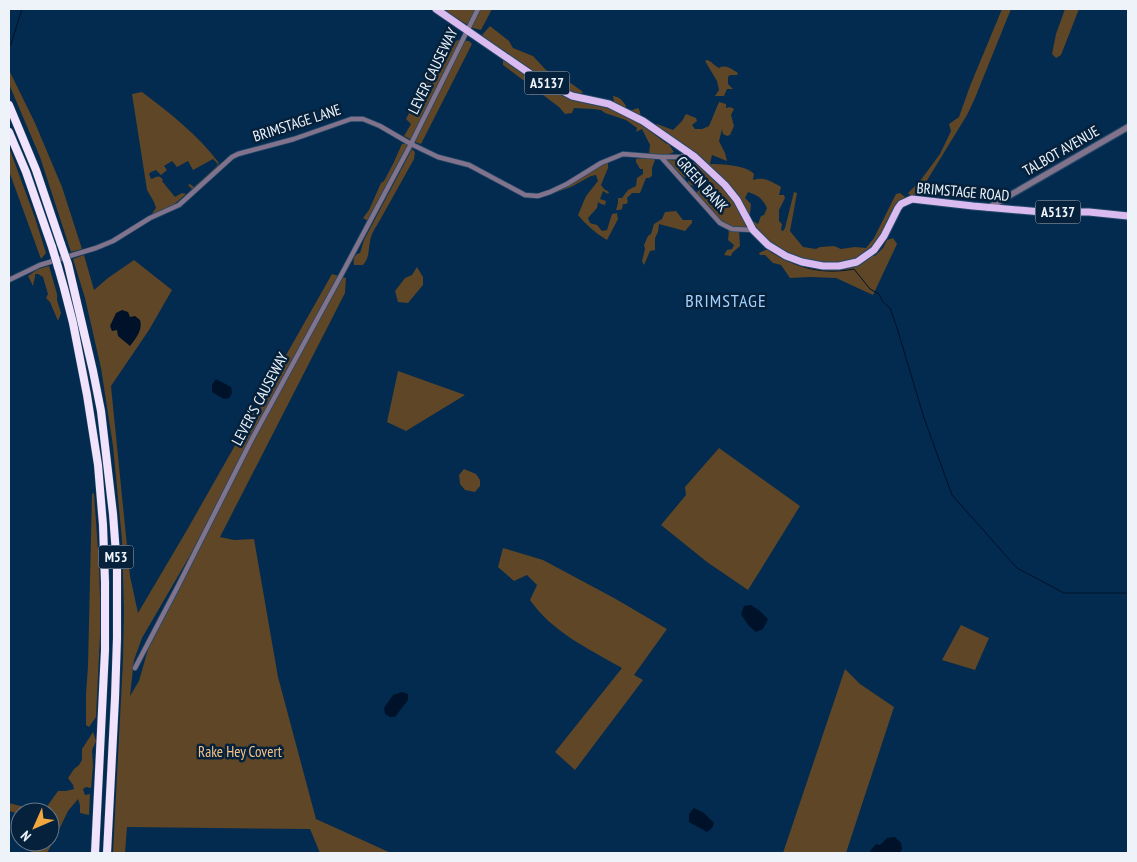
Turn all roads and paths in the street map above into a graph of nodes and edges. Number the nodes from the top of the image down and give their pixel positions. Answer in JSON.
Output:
{"nodes":[{"id":1,"x":436,"y":9,"type":"edge"},
{"id":2,"x":478,"y":9,"type":"edge"},
{"id":3,"x":467,"y":30,"type":"junction"},
{"id":4,"x":9,"y":105,"type":"edge"},
{"id":5,"x":1128,"y":127,"type":"edge"},
{"id":6,"x":9,"y":132,"type":"edge"},
{"id":7,"x":411,"y":144,"type":"junction"},
{"id":8,"x":690,"y":153,"type":"junction"},
{"id":9,"x":661,"y":158,"type":"junction"},
{"id":10,"x":1006,"y":197,"type":"junction"},
{"id":11,"x":988,"y":208,"type":"junction"},
{"id":12,"x":1006,"y":210,"type":"junction"},
{"id":13,"x":1128,"y":216,"type":"edge"},
{"id":14,"x":753,"y":230,"type":"junction"},
{"id":15,"x":9,"y":280,"type":"edge"},
{"id":16,"x":135,"y":668,"type":"dead end"},
{"id":17,"x":95,"y":853,"type":"edge"},
{"id":18,"x":107,"y":853,"type":"edge"}],
"edges":[{"from":1,"to":3,"type":"main road","name":"BRIMSTAGE ROAD","number":"A5137"},
{"from":2,"to":3,"type":"street","name":"LEVER CAUSEWAY"},
{"from":3,"to":7,"type":"street","name":"LEVER CAUSEWAY"},
{"from":3,"to":8,"type":"main road","name":"BRIMSTAGE ROAD","number":"A5137"},
{"from":4,"to":18,"type":"highway","number":"M53","bridge":true},
{"from":5,"to":10,"type":"street","name":"TALBOT AVENUE"},
{"from":6,"to":17,"type":"highway","number":"M53","bridge":true},
{"from":7,"to":9,"type":"street","name":"BRIMSTAGE LANE"},
{"from":7,"to":15,"type":"street","name":"BRIMSTAGE LANE"},
{"from":7,"to":16,"type":"street","name":"LEVER'S CAUSEWAY"},
{"from":8,"to":9,"type":"street","name":"BRIMSTAGE LANE"},
{"from":8,"to":14,"type":"main road","name":"BRIMSTAGE ROAD","number":"A5137"},
{"from":9,"to":14,"type":"street","name":"GREEN BANK"},
{"from":10,"to":11,"type":"street","name":"TALBOT AVENUE"},
{"from":10,"to":12,"type":"street"},
{"from":11,"to":12,"type":"main road","name":"BRIMSTAGE ROAD","number":"A5137"},
{"from":11,"to":14,"type":"main road","name":"BRIMSTAGE ROAD","number":"A5137"},
{"from":12,"to":13,"type":"main road","name":"BRIMSTAGE ROAD","number":"A5137"}]}
